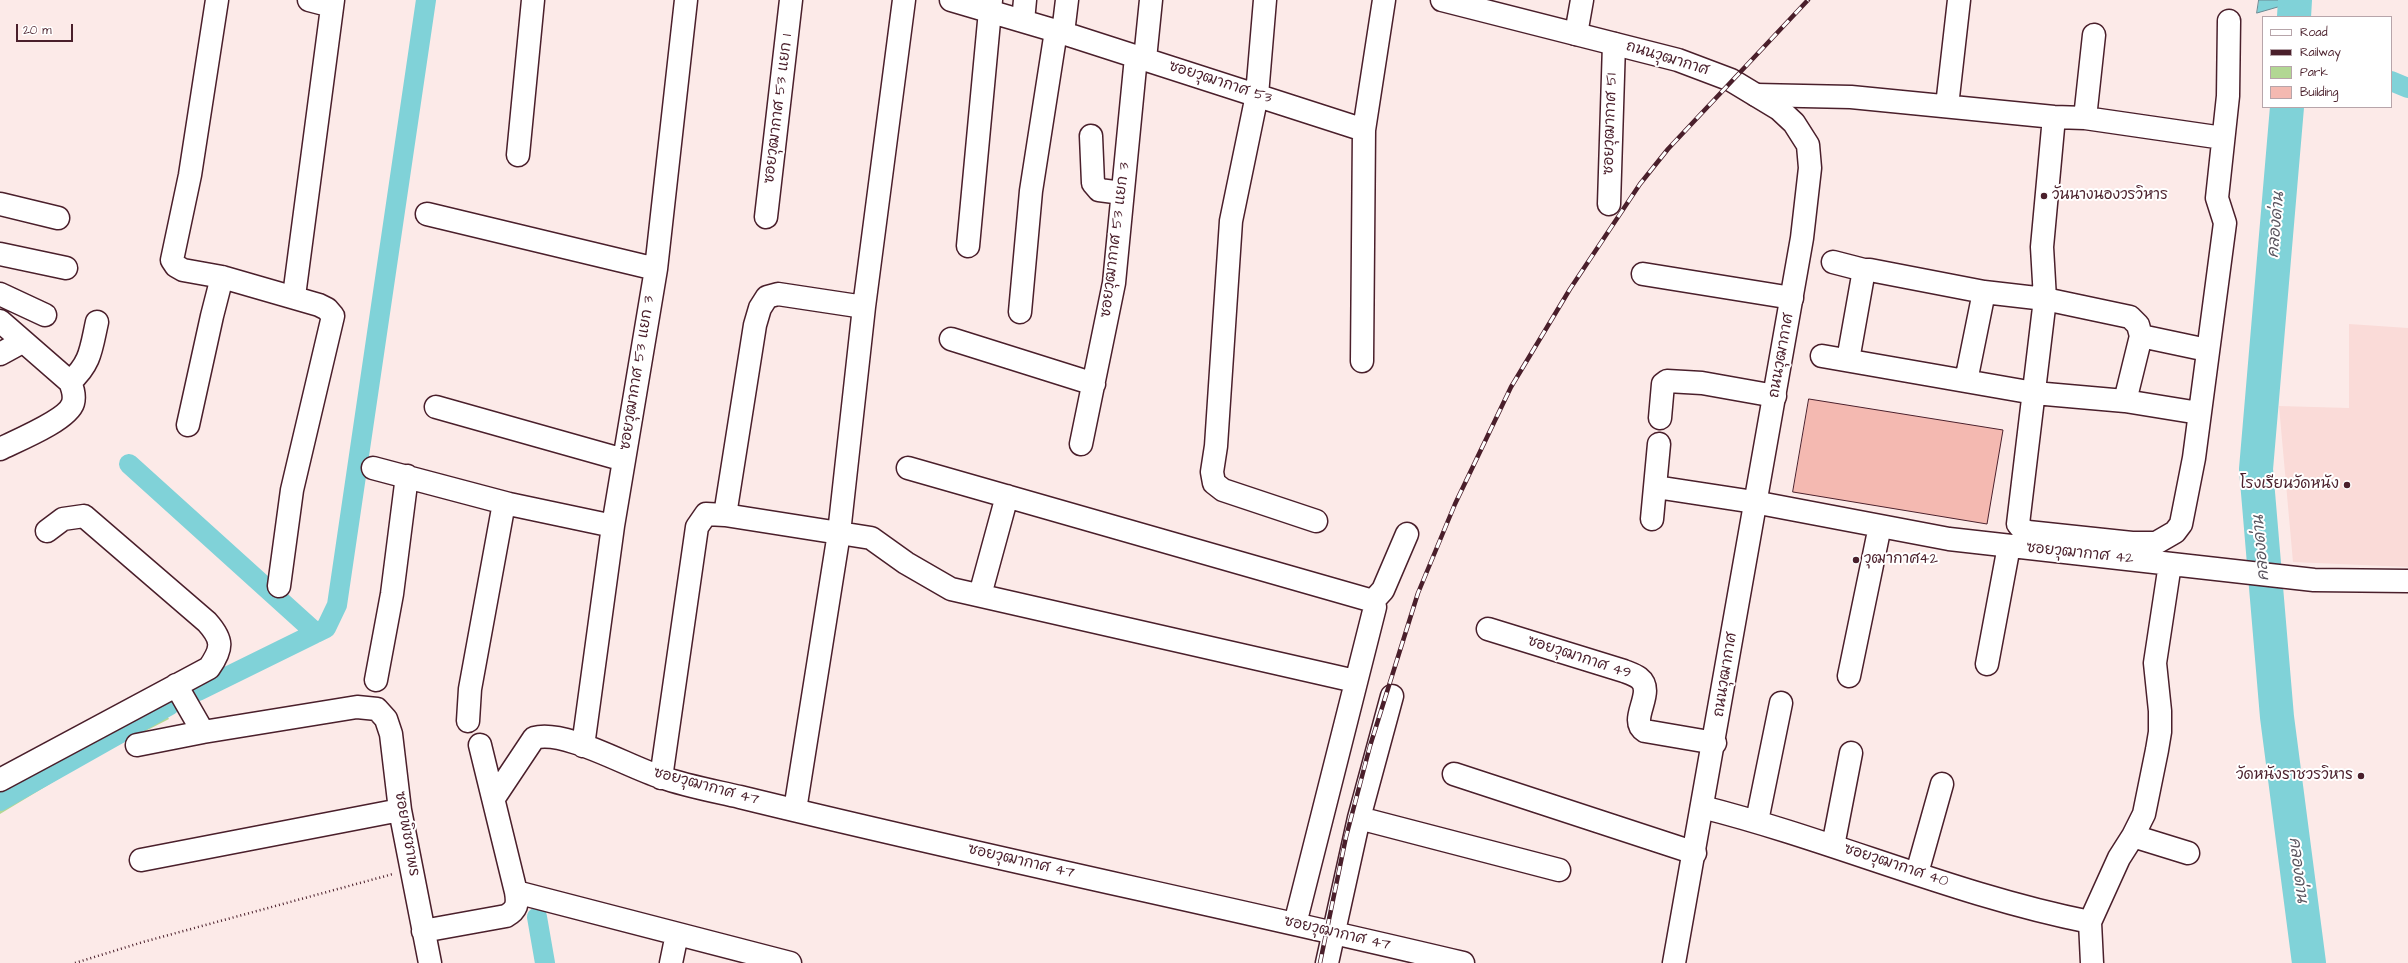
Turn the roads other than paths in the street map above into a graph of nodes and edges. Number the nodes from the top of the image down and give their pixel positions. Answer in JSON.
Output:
{"nodes":[{"id":1,"x":217,"y":0,"type":"edge"},
{"id":2,"x":309,"y":0,"type":"edge"},
{"id":3,"x":533,"y":0,"type":"edge"},
{"id":4,"x":686,"y":0,"type":"edge"},
{"id":5,"x":791,"y":0,"type":"edge"},
{"id":6,"x":904,"y":0,"type":"edge"},
{"id":7,"x":951,"y":0,"type":"edge"},
{"id":8,"x":1067,"y":0,"type":"edge"},
{"id":9,"x":1151,"y":0,"type":"edge"},
{"id":10,"x":1265,"y":0,"type":"edge"},
{"id":11,"x":1384,"y":0,"type":"edge"},
{"id":12,"x":1443,"y":0,"type":"edge"},
{"id":13,"x":1582,"y":0,"type":"edge"},
{"id":14,"x":1960,"y":0,"type":"edge"},
{"id":15,"x":333,"y":3,"type":"edge"},
{"id":16,"x":990,"y":5,"type":"edge"},
{"id":17,"x":1024,"y":10,"type":"edge"},
{"id":18,"x":2230,"y":21,"type":"dead end"},
{"id":19,"x":1059,"y":32,"type":"junction"},
{"id":20,"x":1576,"y":34,"type":"junction"},
{"id":21,"x":2094,"y":35,"type":"dead end"},
{"id":22,"x":1614,"y":44,"type":"junction"},
{"id":23,"x":1141,"y":58,"type":"junction"},
{"id":24,"x":1257,"y":95,"type":"junction"},
{"id":25,"x":1756,"y":95,"type":"junction"},
{"id":26,"x":1947,"y":106,"type":"junction"},
{"id":27,"x":2054,"y":118,"type":"junction"},
{"id":28,"x":2085,"y":118,"type":"junction"},
{"id":29,"x":1364,"y":130,"type":"junction"},
{"id":30,"x":1091,"y":136,"type":"dead end"},
{"id":31,"x":2223,"y":138,"type":"junction"},
{"id":32,"x":518,"y":155,"type":"dead end"},
{"id":33,"x":1122,"y":193,"type":"junction"},
{"id":34,"x":0,"y":204,"type":"edge"},
{"id":35,"x":1609,"y":204,"type":"dead end"},
{"id":36,"x":427,"y":214,"type":"dead end"},
{"id":37,"x":766,"y":217,"type":"dead end"},
{"id":38,"x":58,"y":218,"type":"dead end"},
{"id":39,"x":968,"y":246,"type":"dead end"},
{"id":40,"x":0,"y":254,"type":"edge"},
{"id":41,"x":1833,"y":262,"type":"dead end"},
{"id":42,"x":66,"y":268,"type":"dead end"},
{"id":43,"x":656,"y":269,"type":"junction"},
{"id":44,"x":1864,"y":270,"type":"junction"},
{"id":45,"x":1642,"y":274,"type":"dead end"},
{"id":46,"x":222,"y":277,"type":"junction"},
{"id":47,"x":1984,"y":292,"type":"junction"},
{"id":48,"x":0,"y":294,"type":"edge"},
{"id":49,"x":294,"y":296,"type":"junction"},
{"id":50,"x":1792,"y":298,"type":"junction"},
{"id":51,"x":2045,"y":299,"type":"junction"},
{"id":52,"x":864,"y":307,"type":"junction"},
{"id":53,"x":1020,"y":312,"type":"dead end"},
{"id":54,"x":45,"y":315,"type":"dead end"},
{"id":55,"x":0,"y":322,"type":"edge"},
{"id":56,"x":97,"y":322,"type":"dead end"},
{"id":57,"x":2141,"y":336,"type":"junction"},
{"id":58,"x":951,"y":338,"type":"dead end"},
{"id":59,"x":22,"y":342,"type":"junction"},
{"id":60,"x":2207,"y":350,"type":"junction"},
{"id":61,"x":0,"y":354,"type":"edge"},
{"id":62,"x":1822,"y":356,"type":"dead end"},
{"id":63,"x":1848,"y":360,"type":"junction"},
{"id":64,"x":1362,"y":361,"type":"dead end"},
{"id":65,"x":1966,"y":381,"type":"junction"},
{"id":66,"x":70,"y":382,"type":"junction"},
{"id":67,"x":1094,"y":384,"type":"junction"},
{"id":68,"x":2034,"y":393,"type":"junction"},
{"id":69,"x":1775,"y":396,"type":"junction"},
{"id":70,"x":2125,"y":401,"type":"junction"},
{"id":71,"x":436,"y":407,"type":"dead end"},
{"id":72,"x":2199,"y":414,"type":"junction"},
{"id":73,"x":1660,"y":418,"type":"dead end"},
{"id":74,"x":188,"y":425,"type":"dead end"},
{"id":75,"x":1081,"y":444,"type":"dead end"},
{"id":76,"x":1660,"y":444,"type":"dead end"},
{"id":77,"x":0,"y":449,"type":"edge"},
{"id":78,"x":624,"y":460,"type":"junction"},
{"id":79,"x":373,"y":468,"type":"dead end"},
{"id":80,"x":908,"y":468,"type":"dead end"},
{"id":81,"x":407,"y":476,"type":"junction"},
{"id":82,"x":1656,"y":487,"type":"junction"},
{"id":83,"x":1007,"y":496,"type":"junction"},
{"id":84,"x":1754,"y":502,"type":"junction"},
{"id":85,"x":504,"y":503,"type":"junction"},
{"id":86,"x":725,"y":515,"type":"junction"},
{"id":87,"x":1652,"y":519,"type":"dead end"},
{"id":88,"x":1316,"y":521,"type":"dead end"},
{"id":89,"x":613,"y":526,"type":"junction"},
{"id":90,"x":1880,"y":526,"type":"junction"},
{"id":91,"x":47,"y":530,"type":"dead end"},
{"id":92,"x":839,"y":533,"type":"junction"},
{"id":93,"x":1407,"y":534,"type":"dead end"},
{"id":94,"x":2009,"y":546,"type":"junction"},
{"id":95,"x":2170,"y":564,"type":"junction"},
{"id":96,"x":2408,"y":581,"type":"edge"},
{"id":97,"x":279,"y":586,"type":"dead end"},
{"id":98,"x":980,"y":595,"type":"junction"},
{"id":99,"x":1374,"y":601,"type":"junction"},
{"id":100,"x":1488,"y":629,"type":"dead end"},
{"id":101,"x":1987,"y":664,"type":"dead end"},
{"id":102,"x":1849,"y":676,"type":"dead end"},
{"id":103,"x":376,"y":680,"type":"dead end"},
{"id":104,"x":1355,"y":681,"type":"junction"},
{"id":105,"x":176,"y":686,"type":"junction"},
{"id":106,"x":1392,"y":696,"type":"dead end"},
{"id":107,"x":1781,"y":703,"type":"dead end"},
{"id":108,"x":468,"y":721,"type":"dead end"},
{"id":109,"x":203,"y":732,"type":"junction"},
{"id":110,"x":1715,"y":743,"type":"junction"},
{"id":111,"x":137,"y":745,"type":"dead end"},
{"id":112,"x":480,"y":745,"type":"dead end"},
{"id":113,"x":583,"y":746,"type":"junction"},
{"id":114,"x":1850,"y":753,"type":"dead end"},
{"id":115,"x":1454,"y":774,"type":"dead end"},
{"id":116,"x":661,"y":778,"type":"junction"},
{"id":117,"x":0,"y":780,"type":"edge"},
{"id":118,"x":1942,"y":784,"type":"dead end"},
{"id":119,"x":494,"y":798,"type":"junction"},
{"id":120,"x":1702,"y":807,"type":"junction"},
{"id":121,"x":400,"y":810,"type":"junction"},
{"id":122,"x":795,"y":810,"type":"junction"},
{"id":123,"x":1359,"y":818,"type":"junction"},
{"id":124,"x":1757,"y":821,"type":"junction"},
{"id":125,"x":2133,"y":836,"type":"junction"},
{"id":126,"x":1833,"y":846,"type":"junction"},
{"id":127,"x":1694,"y":853,"type":"junction"},
{"id":128,"x":2188,"y":853,"type":"dead end"},
{"id":129,"x":141,"y":860,"type":"dead end"},
{"id":130,"x":1559,"y":870,"type":"dead end"},
{"id":131,"x":1917,"y":873,"type":"junction"},
{"id":132,"x":516,"y":892,"type":"junction"},
{"id":133,"x":2090,"y":922,"type":"junction"},
{"id":134,"x":1296,"y":924,"type":"junction"},
{"id":135,"x":423,"y":931,"type":"junction"},
{"id":136,"x":1334,"y":933,"type":"junction"},
{"id":137,"x":677,"y":934,"type":"junction"},
{"id":138,"x":1426,"y":959,"type":"edge"},
{"id":139,"x":430,"y":963,"type":"edge"},
{"id":140,"x":671,"y":963,"type":"edge"},
{"id":141,"x":790,"y":963,"type":"edge"},
{"id":142,"x":1327,"y":963,"type":"edge"},
{"id":143,"x":1463,"y":963,"type":"edge"},
{"id":144,"x":1674,"y":963,"type":"edge"},
{"id":145,"x":2092,"y":963,"type":"edge"}],
"edges":[{"from":1,"to":46,"type":"street"},
{"from":2,"to":15,"type":"street"},
{"from":3,"to":32,"type":"street"},
{"from":4,"to":43,"type":"street","name":"ซอยวุฒากาศ 53 แยก 3"},
{"from":5,"to":37,"type":"street","name":"ซอยวุฒากาศ 53 แยก 1"},
{"from":6,"to":52,"type":"street"},
{"from":7,"to":16,"type":"street","name":"ซอยวุฒากาศ 53"},
{"from":8,"to":19,"type":"street"},
{"from":9,"to":23,"type":"street","name":"ซอยวุฒากาศ 53 แยก 3"},
{"from":10,"to":24,"type":"street"},
{"from":11,"to":29,"type":"street"},
{"from":12,"to":20,"type":"street","name":"ถนนวุฒากาศ"},
{"from":13,"to":20,"type":"street"},
{"from":14,"to":26,"type":"street"},
{"from":15,"to":49,"type":"street"},
{"from":16,"to":17,"type":"street","name":"ซอยวุฒากาศ 53"},
{"from":16,"to":39,"type":"street"},
{"from":17,"to":19,"type":"street","name":"ซอยวุฒากาศ 53"},
{"from":18,"to":31,"type":"street"},
{"from":19,"to":23,"type":"street","name":"ซอยวุฒากาศ 53"},
{"from":19,"to":53,"type":"street"},
{"from":20,"to":22,"type":"street","name":"ถนนวุฒากาศ"},
{"from":21,"to":28,"type":"street"},
{"from":22,"to":25,"type":"street","name":"ถนนวุฒากาศ"},
{"from":22,"to":35,"type":"street","name":"ซอยวุฒากาศ 51"},
{"from":23,"to":24,"type":"street","name":"ซอยวุฒากาศ 53"},
{"from":23,"to":33,"type":"street","name":"ซอยวุฒากาศ 53 แยก 3"},
{"from":24,"to":29,"type":"street","name":"ซอยวุฒากาศ 53"},
{"from":24,"to":88,"type":"street"},
{"from":25,"to":26,"type":"street"},
{"from":25,"to":50,"type":"street","name":"ถนนวุฒากาศ"},
{"from":26,"to":27,"type":"street"},
{"from":27,"to":28,"type":"street"},
{"from":27,"to":51,"type":"street"},
{"from":28,"to":31,"type":"street"},
{"from":29,"to":64,"type":"street"},
{"from":30,"to":33,"type":"street"},
{"from":31,"to":60,"type":"street"},
{"from":33,"to":67,"type":"street","name":"ซอยวุฒากาศ 53 แยก 3"},
{"from":34,"to":38,"type":"street"},
{"from":36,"to":43,"type":"street"},
{"from":40,"to":42,"type":"street"},
{"from":41,"to":44,"type":"street"},
{"from":43,"to":78,"type":"street","name":"ซอยวุฒากาศ 53 แยก 3"},
{"from":44,"to":47,"type":"street"},
{"from":44,"to":63,"type":"street"},
{"from":45,"to":50,"type":"street"},
{"from":46,"to":49,"type":"street"},
{"from":46,"to":74,"type":"street"},
{"from":47,"to":51,"type":"street"},
{"from":47,"to":65,"type":"street"},
{"from":48,"to":54,"type":"street"},
{"from":49,"to":97,"type":"street"},
{"from":50,"to":69,"type":"street","name":"ถนนวุฒากาศ"},
{"from":51,"to":57,"type":"street"},
{"from":51,"to":68,"type":"street"},
{"from":52,"to":86,"type":"street"},
{"from":52,"to":92,"type":"street"},
{"from":55,"to":59,"type":"street"},
{"from":56,"to":66,"type":"street"},
{"from":57,"to":60,"type":"street"},
{"from":57,"to":70,"type":"street"},
{"from":58,"to":67,"type":"street"},
{"from":59,"to":61,"type":"street"},
{"from":59,"to":66,"type":"street"},
{"from":60,"to":72,"type":"street"},
{"from":62,"to":63,"type":"street"},
{"from":63,"to":65,"type":"street"},
{"from":65,"to":68,"type":"street"},
{"from":66,"to":77,"type":"street"},
{"from":67,"to":75,"type":"street","name":"ซอยวุฒากาศ 53 แยก 3"},
{"from":68,"to":70,"type":"street"},
{"from":68,"to":72,"type":"street"},
{"from":69,"to":73,"type":"street"},
{"from":69,"to":84,"type":"street","name":"ถนนวุฒากาศ"},
{"from":70,"to":72,"type":"street"},
{"from":71,"to":78,"type":"street"},
{"from":76,"to":82,"type":"street"},
{"from":78,"to":89,"type":"street","name":"ซอยวุฒากาศ 53 แยก 3"},
{"from":79,"to":81,"type":"street"},
{"from":80,"to":83,"type":"street"},
{"from":81,"to":85,"type":"street"},
{"from":81,"to":103,"type":"street"},
{"from":82,"to":84,"type":"street","name":"ซอยวุฒากาศ 42"},
{"from":82,"to":87,"type":"street"},
{"from":83,"to":98,"type":"street"},
{"from":83,"to":99,"type":"street"},
{"from":84,"to":90,"type":"street","name":"ซอยวุฒากาศ 42"},
{"from":84,"to":110,"type":"street","name":"ถนนวุฒากาศ"},
{"from":85,"to":89,"type":"street"},
{"from":85,"to":108,"type":"street"},
{"from":86,"to":92,"type":"street"},
{"from":86,"to":116,"type":"street"},
{"from":89,"to":113,"type":"street","name":"ซอยวุฒากาศ 53 แยก 3"},
{"from":90,"to":94,"type":"street","name":"ซอยวุฒากาศ 42"},
{"from":90,"to":102,"type":"street"},
{"from":91,"to":105,"type":"street"},
{"from":92,"to":98,"type":"street"},
{"from":92,"to":122,"type":"street"},
{"from":93,"to":99,"type":"street"},
{"from":94,"to":95,"type":"street","name":"ซอยวุฒากาศ 42"},
{"from":94,"to":101,"type":"street"},
{"from":95,"to":96,"type":"street","name":"ซอยวุฒากาศ 42"},
{"from":95,"to":125,"type":"street"},
{"from":98,"to":104,"type":"street"},
{"from":99,"to":104,"type":"street"},
{"from":100,"to":110,"type":"street","name":"ซอยวุฒากาศ 49"},
{"from":104,"to":134,"type":"street"},
{"from":105,"to":109,"type":"street"},
{"from":105,"to":117,"type":"street"},
{"from":106,"to":123,"type":"street"},
{"from":107,"to":124,"type":"street"},
{"from":109,"to":111,"type":"street"},
{"from":109,"to":121,"type":"street","name":"ซอยพิชชาพร"},
{"from":110,"to":120,"type":"street","name":"ถนนวุฒากาศ"},
{"from":112,"to":119,"type":"street"},
{"from":113,"to":116,"type":"street","name":"ซอยวุฒากาศ 47"},
{"from":113,"to":119,"type":"street","name":"ซอยวุฒากาศ 47"},
{"from":114,"to":126,"type":"street"},
{"from":115,"to":127,"type":"street"},
{"from":116,"to":122,"type":"street","name":"ซอยวุฒากาศ 47"},
{"from":118,"to":131,"type":"street"},
{"from":119,"to":132,"type":"street"},
{"from":120,"to":124,"type":"street","name":"ซอยวุฒากาศ 40"},
{"from":120,"to":127,"type":"street","name":"ถนนวุฒากาศ"},
{"from":121,"to":129,"type":"street"},
{"from":121,"to":135,"type":"street","name":"ซอยพิชชาพร"},
{"from":122,"to":134,"type":"street","name":"ซอยวุฒากาศ 47"},
{"from":123,"to":130,"type":"street"},
{"from":123,"to":136,"type":"street"},
{"from":124,"to":126,"type":"street","name":"ซอยวุฒากาศ 40"},
{"from":125,"to":128,"type":"street"},
{"from":125,"to":133,"type":"street"},
{"from":126,"to":131,"type":"street","name":"ซอยวุฒากาศ 40"},
{"from":127,"to":144,"type":"street","name":"ถนนวุฒากาศ"},
{"from":131,"to":133,"type":"street","name":"ซอยวุฒากาศ 40"},
{"from":132,"to":135,"type":"street"},
{"from":132,"to":137,"type":"street"},
{"from":133,"to":145,"type":"street"},
{"from":134,"to":136,"type":"street","name":"ซอยวุฒากาศ 47"},
{"from":135,"to":139,"type":"street","name":"ซอยพิชชาพร"},
{"from":136,"to":138,"type":"street","name":"ซอยวุฒากาศ 47"},
{"from":136,"to":142,"type":"street"},
{"from":137,"to":140,"type":"street"},
{"from":137,"to":141,"type":"street"},
{"from":138,"to":143,"type":"street","name":"ซอยวุฒากาศ 47"}]}
